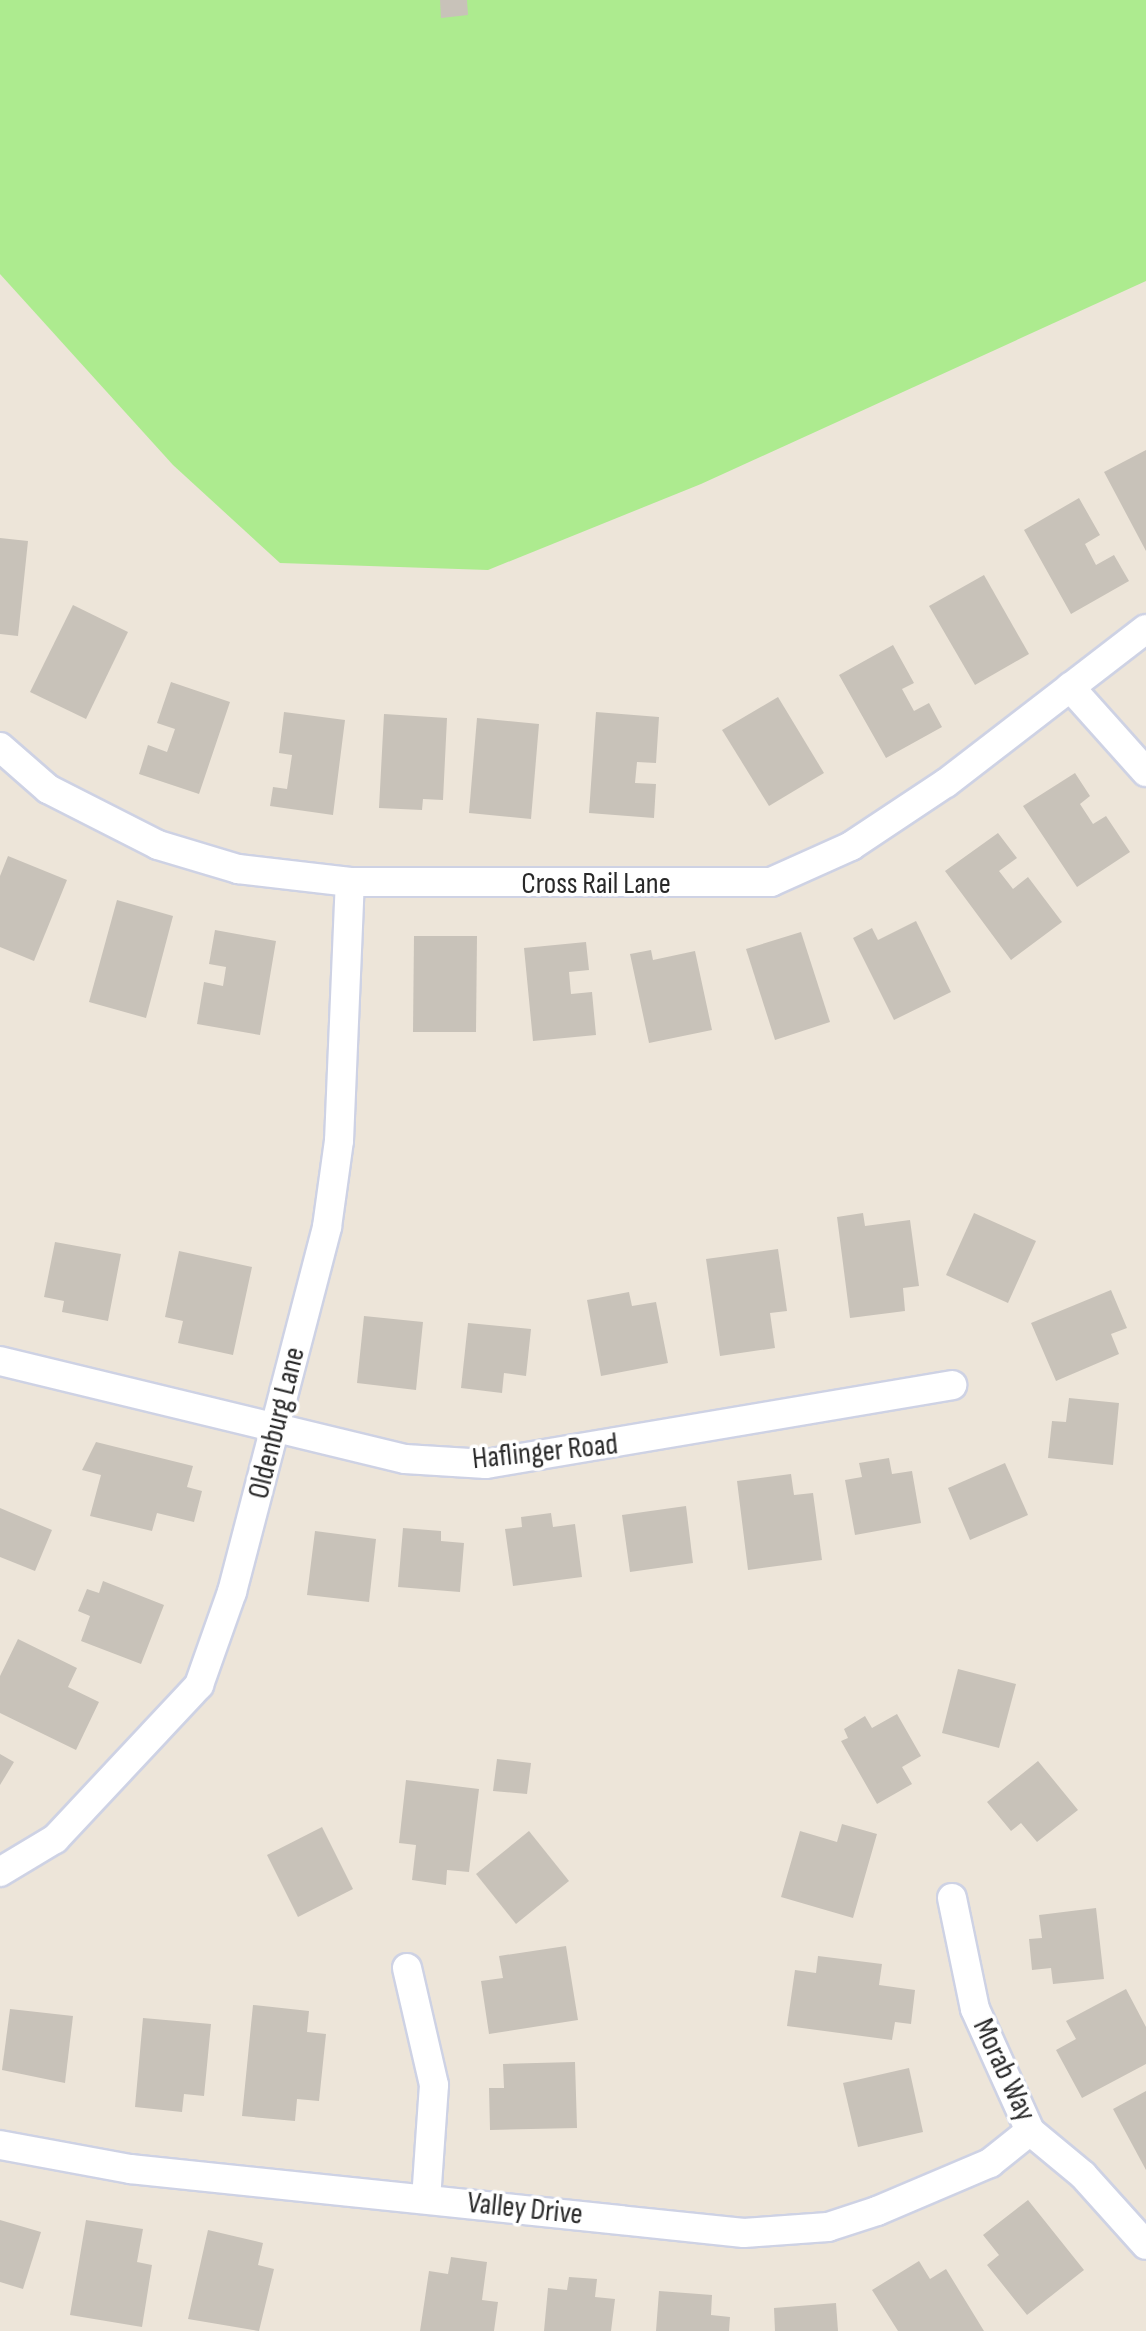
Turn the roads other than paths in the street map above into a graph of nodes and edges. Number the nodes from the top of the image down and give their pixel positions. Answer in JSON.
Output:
{"nodes":[{"id":1,"x":1146,"y":629,"type":"edge"},
{"id":2,"x":1070,"y":687,"type":"junction"},
{"id":3,"x":0,"y":747,"type":"edge"},
{"id":4,"x":1146,"y":772,"type":"edge"},
{"id":5,"x":350,"y":882,"type":"junction"},
{"id":6,"x":0,"y":1361,"type":"edge"},
{"id":7,"x":952,"y":1385,"type":"dead end"},
{"id":8,"x":276,"y":1431,"type":"junction"},
{"id":9,"x":0,"y":1872,"type":"edge"},
{"id":10,"x":952,"y":1898,"type":"dead end"},
{"id":11,"x":407,"y":1968,"type":"dead end"},
{"id":12,"x":1030,"y":2131,"type":"junction"},
{"id":13,"x":0,"y":2145,"type":"edge"},
{"id":14,"x":426,"y":2198,"type":"junction"},
{"id":15,"x":1146,"y":2245,"type":"edge"}],
"edges":[{"from":1,"to":2,"type":"street","name":"Cross Rail Lane"},
{"from":2,"to":4,"type":"street"},
{"from":2,"to":5,"type":"street","name":"Cross Rail Lane"},
{"from":3,"to":5,"type":"street","name":"Cross Rail Lane"},
{"from":5,"to":8,"type":"street","name":"Oldenburg Lane"},
{"from":6,"to":8,"type":"street","name":"Haflinger Road"},
{"from":7,"to":8,"type":"street","name":"Haflinger Road"},
{"from":8,"to":9,"type":"street","name":"Oldenburg Lane"},
{"from":10,"to":12,"type":"street","name":"Morab Way"},
{"from":11,"to":14,"type":"street"},
{"from":12,"to":14,"type":"street","name":"Valley Drive"},
{"from":12,"to":15,"type":"street","name":"Morab Way"},
{"from":13,"to":14,"type":"street","name":"Valley Drive"}]}
